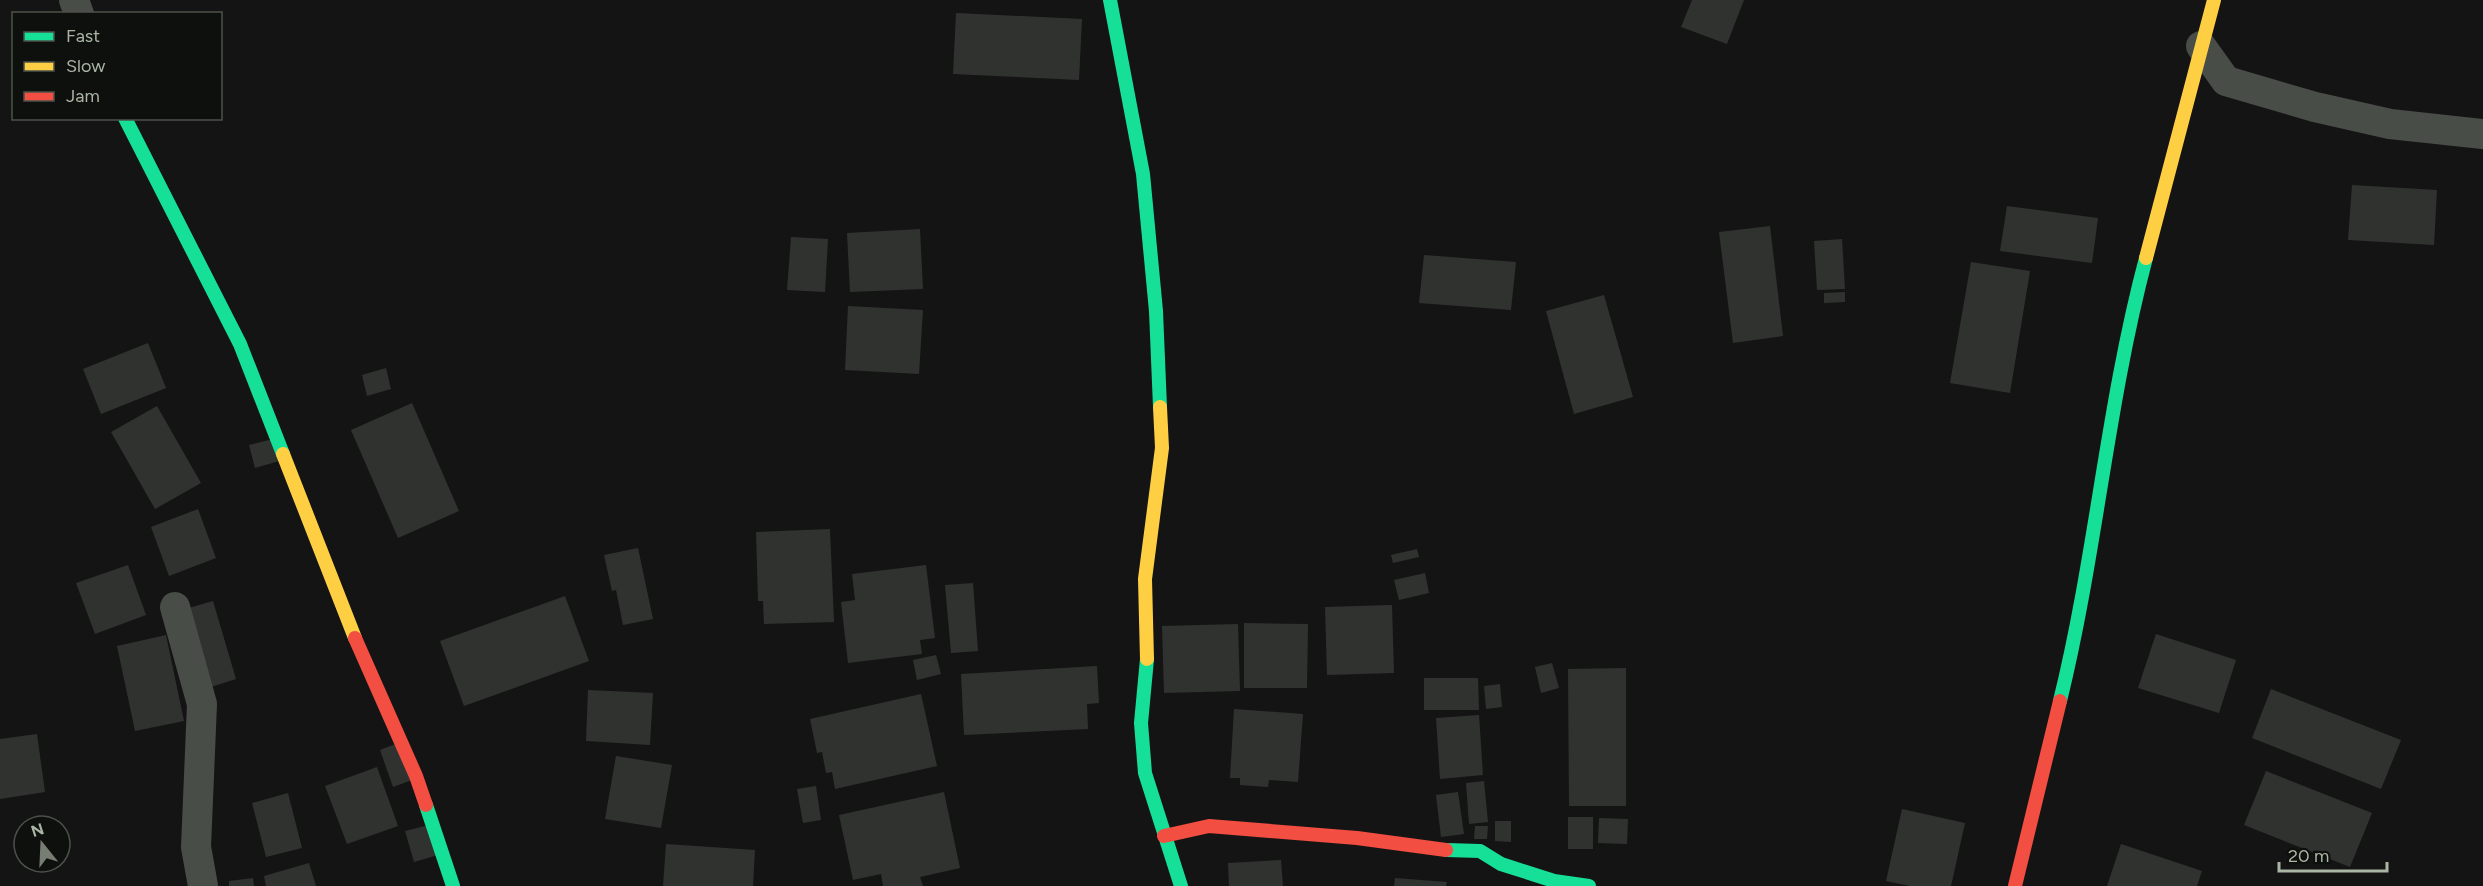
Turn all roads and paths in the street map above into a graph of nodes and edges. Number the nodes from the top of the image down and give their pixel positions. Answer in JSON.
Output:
{"nodes":[{"id":1,"x":1110,"y":0,"type":"edge"},
{"id":2,"x":2214,"y":0,"type":"edge"},
{"id":3,"x":2201,"y":46,"type":"junction"},
{"id":4,"x":2226,"y":81,"type":"junction"},
{"id":5,"x":2182,"y":115,"type":"junction"},
{"id":6,"x":126,"y":120,"type":"edge"},
{"id":7,"x":2483,"y":134,"type":"edge"},
{"id":8,"x":175,"y":607,"type":"dead end"},
{"id":9,"x":1164,"y":836,"type":"junction"},
{"id":10,"x":203,"y":886,"type":"edge"},
{"id":11,"x":453,"y":886,"type":"edge"},
{"id":12,"x":1182,"y":886,"type":"edge"},
{"id":13,"x":1589,"y":886,"type":"edge"},
{"id":14,"x":2015,"y":886,"type":"edge"}],
"edges":[{"from":1,"to":9,"type":"street"},
{"from":2,"to":3,"type":"street"},
{"from":3,"to":4,"type":"street"},
{"from":3,"to":5,"type":"street"},
{"from":4,"to":5,"type":"street"},
{"from":4,"to":7,"type":"street"},
{"from":5,"to":14,"type":"street"},
{"from":6,"to":11,"type":"street"},
{"from":8,"to":10,"type":"street"},
{"from":9,"to":12,"type":"street"},
{"from":9,"to":13,"type":"street"}]}
